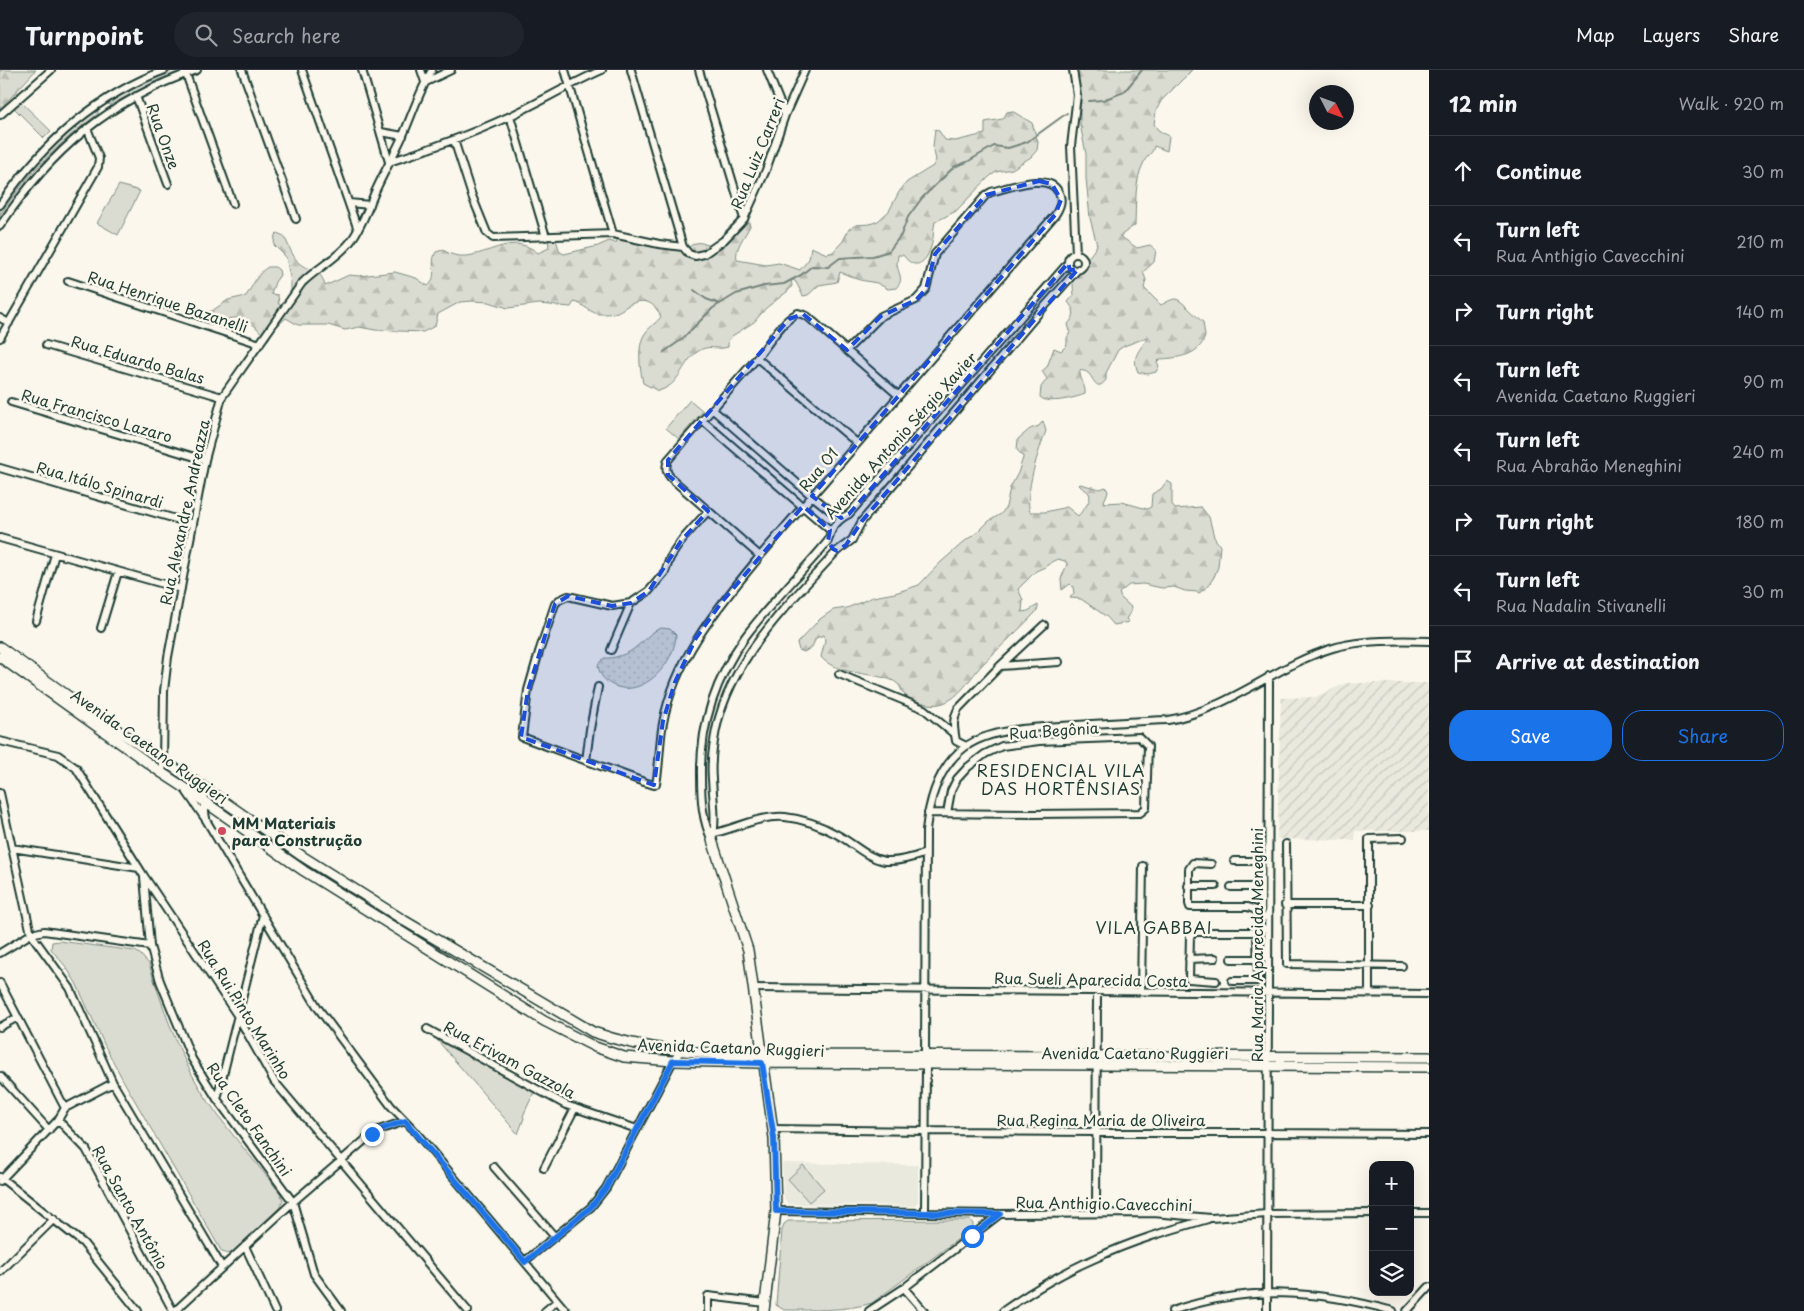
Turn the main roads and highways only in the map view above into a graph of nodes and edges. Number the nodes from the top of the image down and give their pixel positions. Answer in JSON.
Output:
{"nodes":[{"id":1,"x":0,"y":647,"type":"edge"},
{"id":2,"x":0,"y":657,"type":"edge"},
{"id":3,"x":711,"y":836,"type":"road end"},
{"id":4,"x":1429,"y":1057,"type":"edge"},
{"id":5,"x":762,"y":1059,"type":"junction"},
{"id":6,"x":1268,"y":1061,"type":"junction"},
{"id":7,"x":1429,"y":1067,"type":"edge"},
{"id":8,"x":765,"y":1307,"type":"edge"}],
"edges":[{"from":1,"to":5,"type":"main road","name":"Avenida Caetano Ruggieri"},
{"from":2,"to":5,"type":"main road","name":"Avenida Caetano Ruggieri"},
{"from":3,"to":5,"type":"main road"},
{"from":4,"to":6,"type":"main road","name":"Avenida Caetano Ruggieri"},
{"from":5,"to":6,"type":"main road","name":"Avenida Caetano Ruggieri"},
{"from":5,"to":8,"type":"main road"},
{"from":6,"to":7,"type":"main road","name":"Avenida Caetano Ruggieri"}]}
